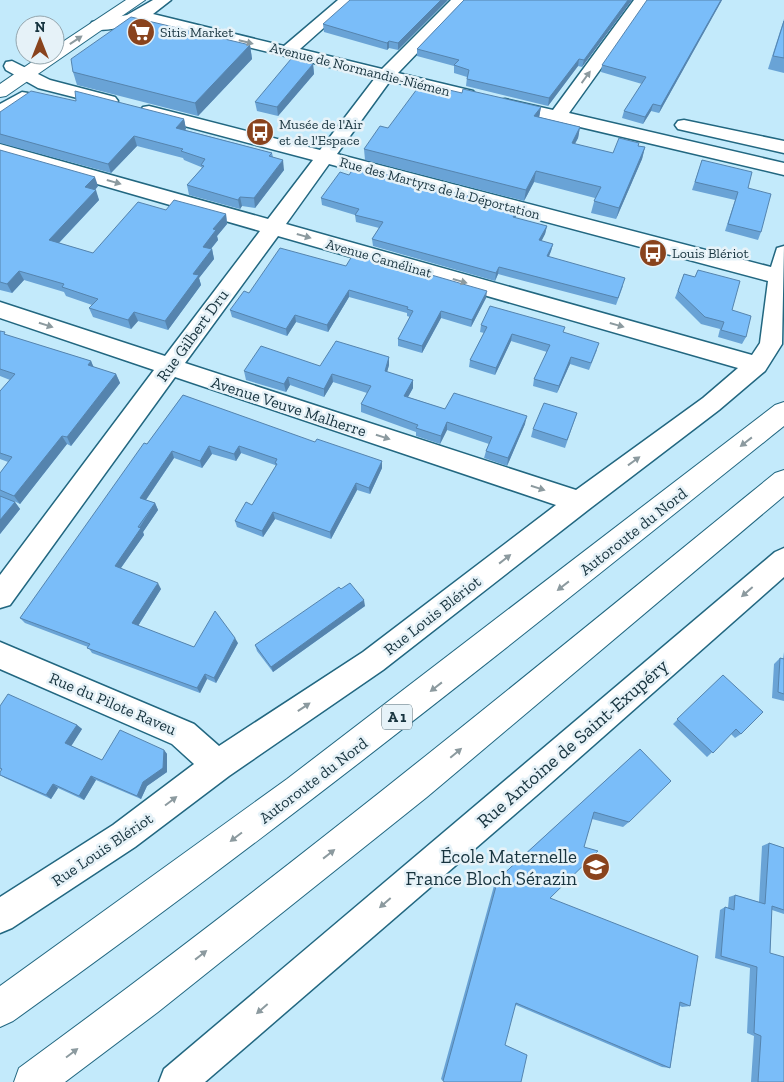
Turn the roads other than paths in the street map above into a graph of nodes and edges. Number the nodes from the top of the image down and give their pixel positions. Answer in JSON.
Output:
{"nodes":[{"id":1,"x":118,"y":0,"type":"edge"},
{"id":2,"x":146,"y":0,"type":"edge"},
{"id":3,"x":163,"y":0,"type":"edge"},
{"id":4,"x":347,"y":0,"type":"edge"},
{"id":5,"x":460,"y":0,"type":"edge"},
{"id":6,"x":642,"y":0,"type":"edge"},
{"id":7,"x":139,"y":8,"type":"edge"},
{"id":8,"x":106,"y":25,"type":"junction"},
{"id":9,"x":65,"y":32,"type":"edge"},
{"id":10,"x":65,"y":49,"type":"edge"},
{"id":11,"x":287,"y":52,"type":"junction"},
{"id":12,"x":30,"y":65,"type":"edge"},
{"id":13,"x":13,"y":72,"type":"edge"},
{"id":14,"x":385,"y":76,"type":"junction"},
{"id":15,"x":0,"y":92,"type":"edge"},
{"id":16,"x":22,"y":97,"type":"edge"},
{"id":17,"x":0,"y":112,"type":"edge"},
{"id":18,"x":558,"y":116,"type":"junction"},
{"id":19,"x":684,"y":125,"type":"dead end"},
{"id":20,"x":784,"y":147,"type":"edge"},
{"id":21,"x":0,"y":150,"type":"edge"},
{"id":22,"x":323,"y":158,"type":"junction"},
{"id":23,"x":784,"y":169,"type":"edge"},
{"id":24,"x":272,"y":227,"type":"junction"},
{"id":25,"x":782,"y":269,"type":"edge"},
{"id":26,"x":0,"y":310,"type":"edge"},
{"id":27,"x":757,"y":365,"type":"junction"},
{"id":28,"x":170,"y":366,"type":"junction"},
{"id":29,"x":784,"y":412,"type":"edge"},
{"id":30,"x":784,"y":481,"type":"edge"},
{"id":31,"x":578,"y":502,"type":"junction"},
{"id":32,"x":784,"y":560,"type":"edge"},
{"id":33,"x":0,"y":596,"type":"edge"},
{"id":34,"x":0,"y":655,"type":"edge"},
{"id":35,"x":218,"y":765,"type":"junction"},
{"id":36,"x":0,"y":916,"type":"edge"},
{"id":37,"x":0,"y":1008,"type":"edge"},
{"id":38,"x":33,"y":1082,"type":"edge"},
{"id":39,"x":177,"y":1082,"type":"edge"}],
"edges":[{"from":1,"to":9,"type":"main road"},
{"from":2,"to":8,"type":"street"},
{"from":3,"to":7,"type":"street"},
{"from":4,"to":11,"type":"street"},
{"from":5,"to":14,"type":"street","name":"Rue Gilbert Dru"},
{"from":18,"to":6,"type":"street","one_way":true},
{"from":7,"to":8,"type":"main road"},
{"from":7,"to":11,"type":"street","name":"Avenue de Normandie-Niémen","one_way":true},
{"from":10,"to":8,"type":"main road","one_way":true},
{"from":11,"to":14,"type":"street","name":"Avenue de Normandie-Niémen"},
{"from":12,"to":13,"type":"main road"},
{"from":13,"to":15,"type":"main road"},
{"from":13,"to":22,"type":"street","name":"Rue des Martyrs de la Déportation"},
{"from":14,"to":18,"type":"street","name":"Avenue de Normandie-Niémen"},
{"from":14,"to":22,"type":"street","name":"Rue Gilbert Dru"},
{"from":16,"to":17,"type":"street"},
{"from":18,"to":23,"type":"street","name":"Avenue de Normandie-Niémen"},
{"from":19,"to":20,"type":"street"},
{"from":21,"to":24,"type":"street","name":"Avenue Camélinat","one_way":true},
{"from":22,"to":24,"type":"street","name":"Rue Gilbert Dru"},
{"from":22,"to":25,"type":"street","name":"Rue des Martyrs de la Déportation"},
{"from":24,"to":27,"type":"street","name":"Avenue Camélinat","one_way":true},
{"from":24,"to":28,"type":"street","name":"Rue Gilbert Dru"},
{"from":25,"to":27,"type":"street","name":"Rue Louis Blériot"},
{"from":26,"to":28,"type":"street","name":"Avenue Veuve Malherre","one_way":true},
{"from":31,"to":27,"type":"street","name":"Rue Louis Blériot","one_way":true},
{"from":28,"to":31,"type":"street","name":"Avenue Veuve Malherre","one_way":true},
{"from":28,"to":33,"type":"street","name":"Rue Gilbert Dru"},
{"from":29,"to":37,"type":"main road","name":"Autoroute du Nord","number":"A 1","one_way":true},
{"from":38,"to":30,"type":"main road","one_way":true},
{"from":35,"to":31,"type":"street","name":"Rue Louis Blériot","one_way":true},
{"from":32,"to":39,"type":"street","name":"Rue Antoine de Saint-Exupéry","one_way":true},
{"from":34,"to":35,"type":"street","name":"Rue du Pilote Raveu"},
{"from":36,"to":35,"type":"street","name":"Rue Louis Blériot","one_way":true}]}
